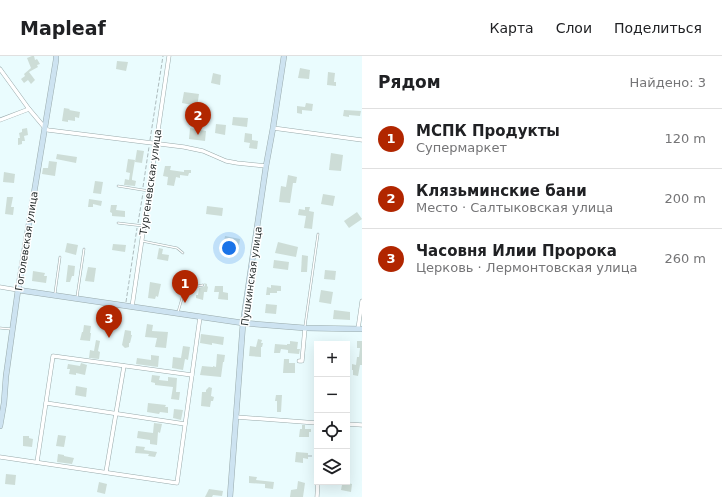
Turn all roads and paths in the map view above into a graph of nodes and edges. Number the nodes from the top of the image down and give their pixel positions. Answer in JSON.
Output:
{"nodes":[{"id":1,"x":56,"y":56,"type":"edge"},
{"id":2,"x":163,"y":56,"type":"edge"},
{"id":3,"x":169,"y":56,"type":"edge"},
{"id":4,"x":284,"y":56,"type":"edge"},
{"id":5,"x":0,"y":69,"type":"edge"},
{"id":6,"x":29,"y":109,"type":"junction"},
{"id":7,"x":0,"y":120,"type":"edge"},
{"id":8,"x":45,"y":128,"type":"junction"},
{"id":9,"x":273,"y":128,"type":"junction"},
{"id":10,"x":362,"y":140,"type":"edge"},
{"id":11,"x":150,"y":142,"type":"junction"},
{"id":12,"x":156,"y":143,"type":"junction"},
{"id":13,"x":266,"y":166,"type":"junction"},
{"id":14,"x":118,"y":186,"type":"dead end"},
{"id":15,"x":143,"y":190,"type":"junction"},
{"id":16,"x":149,"y":191,"type":"junction"},
{"id":17,"x":118,"y":223,"type":"dead end"},
{"id":18,"x":138,"y":226,"type":"junction"},
{"id":19,"x":144,"y":226,"type":"junction"},
{"id":20,"x":318,"y":234,"type":"dead end"},
{"id":21,"x":142,"y":241,"type":"junction"},
{"id":22,"x":84,"y":249,"type":"dead end"},
{"id":23,"x":183,"y":253,"type":"dead end"},
{"id":24,"x":60,"y":256,"type":"dead end"},
{"id":25,"x":203,"y":285,"type":"dead end"},
{"id":26,"x":0,"y":287,"type":"edge"},
{"id":27,"x":18,"y":290,"type":"junction"},
{"id":28,"x":54,"y":295,"type":"junction"},
{"id":29,"x":76,"y":299,"type":"junction"},
{"id":30,"x":362,"y":302,"type":"edge"},
{"id":31,"x":126,"y":304,"type":"dead end"},
{"id":32,"x":132,"y":307,"type":"junction"},
{"id":33,"x":178,"y":314,"type":"junction"},
{"id":34,"x":200,"y":317,"type":"junction"},
{"id":35,"x":243,"y":323,"type":"junction"},
{"id":36,"x":0,"y":328,"type":"edge"},
{"id":37,"x":305,"y":328,"type":"junction"},
{"id":38,"x":13,"y":329,"type":"junction"},
{"id":39,"x":360,"y":329,"type":"edge"},
{"id":40,"x":299,"y":361,"type":"dead end"},
{"id":41,"x":124,"y":366,"type":"junction"},
{"id":42,"x":192,"y":375,"type":"junction"},
{"id":43,"x":2,"y":403,"type":"edge"},
{"id":44,"x":46,"y":403,"type":"junction"},
{"id":45,"x":116,"y":414,"type":"junction"},
{"id":46,"x":236,"y":417,"type":"junction"},
{"id":47,"x":314,"y":423,"type":"edge"},
{"id":48,"x":185,"y":424,"type":"junction"},
{"id":49,"x":350,"y":424,"type":"edge"},
{"id":50,"x":362,"y":425,"type":"edge"},
{"id":51,"x":0,"y":426,"type":"edge"},
{"id":52,"x":308,"y":456,"type":"dead end"},
{"id":53,"x":314,"y":456,"type":"edge"},
{"id":54,"x":0,"y":457,"type":"edge"},
{"id":55,"x":37,"y":462,"type":"junction"},
{"id":56,"x":106,"y":472,"type":"junction"},
{"id":57,"x":318,"y":485,"type":"edge"},
{"id":58,"x":230,"y":497,"type":"edge"},
{"id":59,"x":317,"y":497,"type":"edge"}],
"edges":[{"from":1,"to":8,"type":"street","name":"Гоголевская улица"},
{"from":2,"to":11,"type":"path"},
{"from":3,"to":12,"type":"street","name":"Тургеневская улица"},
{"from":4,"to":9,"type":"street","name":"Пушкинская улица"},
{"from":5,"to":6,"type":"street"},
{"from":6,"to":7,"type":"street"},
{"from":6,"to":8,"type":"street"},
{"from":8,"to":11,"type":"street"},
{"from":8,"to":27,"type":"street","name":"Гоголевская улица"},
{"from":9,"to":10,"type":"street"},
{"from":9,"to":13,"type":"street","name":"Пушкинская улица"},
{"from":11,"to":12,"type":"street"},
{"from":11,"to":15,"type":"path"},
{"from":12,"to":13,"type":"street"},
{"from":12,"to":16,"type":"street","name":"Тургеневская улица"},
{"from":13,"to":35,"type":"street","name":"Пушкинская улица"},
{"from":14,"to":15,"type":"lane"},
{"from":15,"to":16,"type":"lane"},
{"from":15,"to":18,"type":"path"},
{"from":16,"to":19,"type":"street","name":"Тургеневская улица"},
{"from":17,"to":18,"type":"lane"},
{"from":18,"to":19,"type":"lane"},
{"from":18,"to":31,"type":"path"},
{"from":19,"to":21,"type":"street","name":"Тургеневская улица"},
{"from":20,"to":37,"type":"lane"},
{"from":21,"to":23,"type":"lane"},
{"from":21,"to":32,"type":"street","name":"Тургеневская улица"},
{"from":22,"to":29,"type":"lane"},
{"from":24,"to":28,"type":"lane"},
{"from":25,"to":33,"type":"lane"},
{"from":26,"to":27,"type":"street"},
{"from":27,"to":28,"type":"street"},
{"from":27,"to":38,"type":"street","name":"Гоголевская улица"},
{"from":28,"to":29,"type":"street"},
{"from":29,"to":32,"type":"street"},
{"from":30,"to":39,"type":"street"},
{"from":32,"to":33,"type":"street"},
{"from":33,"to":34,"type":"street"},
{"from":34,"to":35,"type":"street"},
{"from":34,"to":42,"type":"street"},
{"from":35,"to":37,"type":"street"},
{"from":35,"to":46,"type":"street","name":"Пушкинская улица"},
{"from":36,"to":38,"type":"lane"},
{"from":37,"to":39,"type":"street"},
{"from":37,"to":40,"type":"street"},
{"from":38,"to":43,"type":"street","name":"Гоголевская улица"},
{"from":41,"to":42,"type":"street"},
{"from":41,"to":44,"type":"street"},
{"from":41,"to":45,"type":"street"},
{"from":42,"to":48,"type":"street"},
{"from":43,"to":51,"type":"street","name":"Гоголевская улица"},
{"from":44,"to":45,"type":"street"},
{"from":44,"to":55,"type":"street"},
{"from":45,"to":48,"type":"street"},
{"from":45,"to":56,"type":"street"},
{"from":46,"to":47,"type":"street"},
{"from":46,"to":58,"type":"street","name":"Пушкинская улица"},
{"from":48,"to":56,"type":"street"},
{"from":49,"to":50,"type":"street"},
{"from":52,"to":53,"type":"path"},
{"from":54,"to":55,"type":"street"},
{"from":55,"to":56,"type":"street"},
{"from":57,"to":59,"type":"street"}]}
